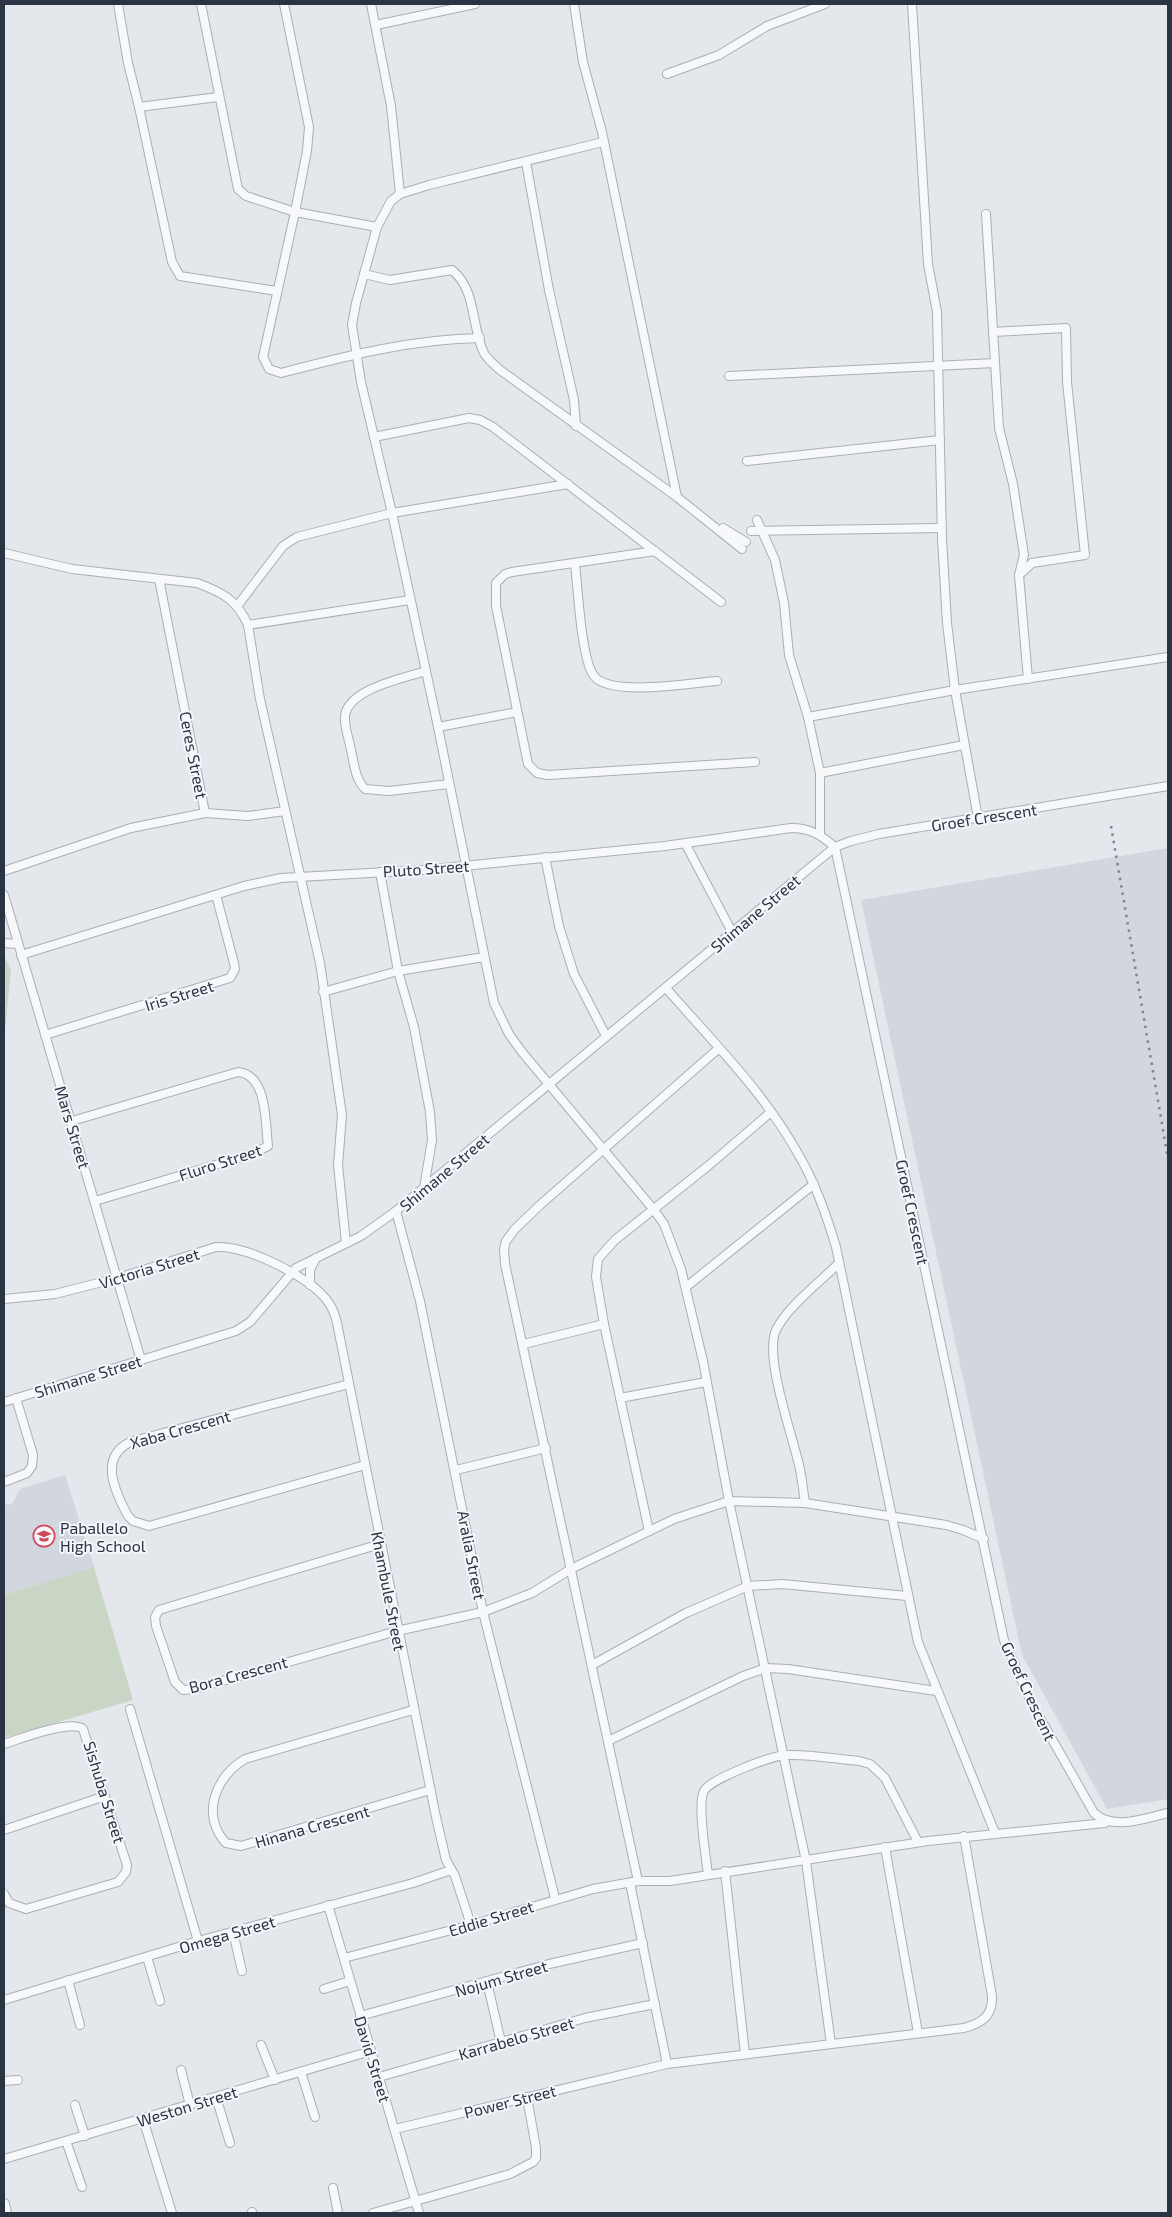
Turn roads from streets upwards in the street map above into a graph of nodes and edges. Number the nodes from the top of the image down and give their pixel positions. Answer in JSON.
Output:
{"nodes":[{"id":1,"x":118,"y":4,"type":"edge"},
{"id":2,"x":202,"y":4,"type":"edge"},
{"id":3,"x":284,"y":4,"type":"edge"},
{"id":4,"x":371,"y":4,"type":"edge"},
{"id":5,"x":475,"y":4,"type":"edge"},
{"id":6,"x":574,"y":4,"type":"edge"},
{"id":7,"x":825,"y":4,"type":"edge"},
{"id":8,"x":912,"y":4,"type":"edge"},
{"id":9,"x":376,"y":25,"type":"junction"},
{"id":10,"x":667,"y":74,"type":"dead end"},
{"id":11,"x":218,"y":97,"type":"junction"},
{"id":12,"x":139,"y":107,"type":"junction"},
{"id":13,"x":603,"y":142,"type":"junction"},
{"id":14,"x":526,"y":162,"type":"junction"},
{"id":15,"x":400,"y":194,"type":"junction"},
{"id":16,"x":295,"y":212,"type":"junction"},
{"id":17,"x":986,"y":214,"type":"dead end"},
{"id":18,"x":377,"y":227,"type":"junction"},
{"id":19,"x":364,"y":274,"type":"junction"},
{"id":20,"x":277,"y":291,"type":"junction"},
{"id":21,"x":993,"y":332,"type":"junction"},
{"id":22,"x":480,"y":338,"type":"junction"},
{"id":23,"x":649,"y":341,"type":"dead end"},
{"id":24,"x":356,"y":354,"type":"junction"},
{"id":25,"x":995,"y":363,"type":"junction"},
{"id":26,"x":937,"y":366,"type":"junction"},
{"id":27,"x":729,"y":376,"type":"dead end"},
{"id":28,"x":576,"y":426,"type":"junction"},
{"id":29,"x":374,"y":437,"type":"junction"},
{"id":30,"x":940,"y":440,"type":"junction"},
{"id":31,"x":746,"y":461,"type":"dead end"},
{"id":32,"x":568,"y":484,"type":"junction"},
{"id":33,"x":676,"y":497,"type":"junction"},
{"id":34,"x":392,"y":513,"type":"junction"},
{"id":35,"x":757,"y":520,"type":"dead end"},
{"id":36,"x":941,"y":528,"type":"junction"},
{"id":37,"x":751,"y":531,"type":"dead end"},
{"id":38,"x":655,"y":551,"type":"junction"},
{"id":39,"x":4,"y":554,"type":"edge"},
{"id":40,"x":575,"y":564,"type":"junction"},
{"id":41,"x":1019,"y":575,"type":"junction"},
{"id":42,"x":159,"y":579,"type":"junction"},
{"id":43,"x":410,"y":600,"type":"junction"},
{"id":44,"x":721,"y":602,"type":"dead end"},
{"id":45,"x":238,"y":605,"type":"junction"},
{"id":46,"x":248,"y":625,"type":"junction"},
{"id":47,"x":1168,"y":657,"type":"edge"},
{"id":48,"x":426,"y":671,"type":"junction"},
{"id":49,"x":1028,"y":679,"type":"junction"},
{"id":50,"x":717,"y":681,"type":"dead end"},
{"id":51,"x":955,"y":690,"type":"junction"},
{"id":52,"x":517,"y":712,"type":"junction"},
{"id":53,"x":808,"y":717,"type":"junction"},
{"id":54,"x":438,"y":727,"type":"junction"},
{"id":55,"x":964,"y":745,"type":"junction"},
{"id":56,"x":755,"y":762,"type":"dead end"},
{"id":57,"x":820,"y":773,"type":"junction"},
{"id":58,"x":449,"y":784,"type":"junction"},
{"id":59,"x":1168,"y":786,"type":"edge"},
{"id":60,"x":285,"y":811,"type":"junction"},
{"id":61,"x":205,"y":813,"type":"junction"},
{"id":62,"x":978,"y":818,"type":"junction"},
{"id":63,"x":820,"y":834,"type":"junction"},
{"id":64,"x":685,"y":843,"type":"junction"},
{"id":65,"x":835,"y":847,"type":"junction"},
{"id":66,"x":545,"y":857,"type":"junction"},
{"id":67,"x":466,"y":866,"type":"junction"},
{"id":68,"x":4,"y":871,"type":"edge"},
{"id":69,"x":380,"y":872,"type":"junction"},
{"id":70,"x":300,"y":877,"type":"junction"},
{"id":71,"x":4,"y":895,"type":"edge"},
{"id":72,"x":216,"y":895,"type":"junction"},
{"id":73,"x":732,"y":932,"type":"junction"},
{"id":74,"x":4,"y":943,"type":"edge"},
{"id":75,"x":18,"y":944,"type":"junction"},
{"id":76,"x":21,"y":955,"type":"junction"},
{"id":77,"x":484,"y":957,"type":"junction"},
{"id":78,"x":398,"y":971,"type":"junction"},
{"id":79,"x":666,"y":988,"type":"junction"},
{"id":80,"x":323,"y":992,"type":"junction"},
{"id":81,"x":45,"y":1035,"type":"junction"},
{"id":82,"x":606,"y":1036,"type":"junction"},
{"id":83,"x":718,"y":1049,"type":"junction"},
{"id":84,"x":548,"y":1084,"type":"junction"},
{"id":85,"x":770,"y":1112,"type":"junction"},
{"id":86,"x":72,"y":1121,"type":"junction"},
{"id":87,"x":602,"y":1150,"type":"junction"},
{"id":88,"x":814,"y":1184,"type":"junction"},
{"id":89,"x":424,"y":1188,"type":"junction"},
{"id":90,"x":94,"y":1201,"type":"junction"},
{"id":91,"x":654,"y":1210,"type":"junction"},
{"id":92,"x":396,"y":1211,"type":"junction"},
{"id":93,"x":346,"y":1243,"type":"junction"},
{"id":94,"x":316,"y":1258,"type":"junction"},
{"id":95,"x":839,"y":1263,"type":"junction"},
{"id":96,"x":290,"y":1273,"type":"junction"},
{"id":97,"x":118,"y":1278,"type":"junction"},
{"id":98,"x":310,"y":1285,"type":"junction"},
{"id":99,"x":686,"y":1287,"type":"junction"},
{"id":100,"x":4,"y":1298,"type":"edge"},
{"id":101,"x":604,"y":1324,"type":"junction"},
{"id":102,"x":524,"y":1344,"type":"junction"},
{"id":103,"x":141,"y":1360,"type":"junction"},
{"id":104,"x":706,"y":1382,"type":"junction"},
{"id":105,"x":349,"y":1384,"type":"junction"},
{"id":106,"x":16,"y":1398,"type":"junction"},
{"id":107,"x":620,"y":1398,"type":"junction"},
{"id":108,"x":4,"y":1402,"type":"edge"},
{"id":109,"x":546,"y":1448,"type":"junction"},
{"id":110,"x":364,"y":1465,"type":"junction"},
{"id":111,"x":456,"y":1470,"type":"junction"},
{"id":112,"x":4,"y":1482,"type":"edge"},
{"id":113,"x":730,"y":1501,"type":"junction"},
{"id":114,"x":805,"y":1502,"type":"junction"},
{"id":115,"x":891,"y":1518,"type":"junction"},
{"id":116,"x":649,"y":1531,"type":"junction"},
{"id":117,"x":984,"y":1539,"type":"junction"},
{"id":118,"x":380,"y":1544,"type":"junction"},
{"id":119,"x":571,"y":1570,"type":"junction"},
{"id":120,"x":748,"y":1586,"type":"junction"},
{"id":121,"x":907,"y":1596,"type":"junction"},
{"id":122,"x":484,"y":1612,"type":"junction"},
{"id":123,"x":398,"y":1631,"type":"junction"},
{"id":124,"x":592,"y":1665,"type":"junction"},
{"id":125,"x":766,"y":1668,"type":"junction"},
{"id":126,"x":936,"y":1691,"type":"junction"},
{"id":127,"x":130,"y":1709,"type":"dead end"},
{"id":128,"x":413,"y":1710,"type":"junction"},
{"id":129,"x":608,"y":1741,"type":"junction"},
{"id":130,"x":4,"y":1744,"type":"edge"},
{"id":131,"x":784,"y":1754,"type":"junction"},
{"id":132,"x":430,"y":1790,"type":"junction"},
{"id":133,"x":105,"y":1796,"type":"junction"},
{"id":134,"x":1168,"y":1813,"type":"edge"},
{"id":135,"x":1107,"y":1823,"type":"junction"},
{"id":136,"x":4,"y":1830,"type":"edge"},
{"id":137,"x":995,"y":1833,"type":"junction"},
{"id":138,"x":964,"y":1836,"type":"junction"},
{"id":139,"x":918,"y":1842,"type":"junction"},
{"id":140,"x":884,"y":1847,"type":"junction"},
{"id":141,"x":806,"y":1861,"type":"junction"},
{"id":142,"x":450,"y":1870,"type":"junction"},
{"id":143,"x":725,"y":1871,"type":"junction"},
{"id":144,"x":708,"y":1874,"type":"junction"},
{"id":145,"x":634,"y":1882,"type":"junction"},
{"id":146,"x":4,"y":1894,"type":"edge"},
{"id":147,"x":556,"y":1898,"type":"junction"},
{"id":148,"x":328,"y":1905,"type":"junction"},
{"id":149,"x":471,"y":1925,"type":"junction"},
{"id":150,"x":234,"y":1932,"type":"junction"},
{"id":151,"x":198,"y":1942,"type":"junction"},
{"id":152,"x":643,"y":1943,"type":"junction"},
{"id":153,"x":147,"y":1957,"type":"junction"},
{"id":154,"x":344,"y":1958,"type":"junction"},
{"id":155,"x":242,"y":1971,"type":"dead end"},
{"id":156,"x":68,"y":1980,"type":"junction"},
{"id":157,"x":350,"y":1981,"type":"junction"},
{"id":158,"x":487,"y":1982,"type":"junction"},
{"id":159,"x":324,"y":1989,"type":"dead end"},
{"id":160,"x":4,"y":2000,"type":"edge"},
{"id":161,"x":160,"y":2001,"type":"dead end"},
{"id":162,"x":655,"y":2004,"type":"junction"},
{"id":163,"x":360,"y":2016,"type":"junction"},
{"id":164,"x":80,"y":2024,"type":"dead end"},
{"id":165,"x":918,"y":2033,"type":"junction"},
{"id":166,"x":502,"y":2042,"type":"junction"},
{"id":167,"x":831,"y":2044,"type":"junction"},
{"id":168,"x":261,"y":2045,"type":"dead end"},
{"id":169,"x":371,"y":2052,"type":"junction"},
{"id":170,"x":745,"y":2054,"type":"junction"},
{"id":171,"x":667,"y":2064,"type":"junction"},
{"id":172,"x":181,"y":2070,"type":"dead end"},
{"id":173,"x":301,"y":2072,"type":"junction"},
{"id":174,"x":379,"y":2077,"type":"junction"},
{"id":175,"x":18,"y":2080,"type":"dead end"},
{"id":176,"x":275,"y":2080,"type":"junction"},
{"id":177,"x":4,"y":2081,"type":"edge"},
{"id":178,"x":216,"y":2097,"type":"junction"},
{"id":179,"x":527,"y":2097,"type":"junction"},
{"id":180,"x":190,"y":2105,"type":"junction"},
{"id":181,"x":75,"y":2106,"type":"dead end"},
{"id":182,"x":315,"y":2117,"type":"dead end"},
{"id":183,"x":143,"y":2119,"type":"junction"},
{"id":184,"x":395,"y":2129,"type":"junction"},
{"id":185,"x":85,"y":2136,"type":"junction"},
{"id":186,"x":66,"y":2141,"type":"junction"},
{"id":187,"x":230,"y":2144,"type":"dead end"},
{"id":188,"x":4,"y":2159,"type":"edge"},
{"id":189,"x":82,"y":2187,"type":"dead end"},
{"id":190,"x":333,"y":2188,"type":"dead end"},
{"id":191,"x":416,"y":2200,"type":"junction"},
{"id":192,"x":4,"y":2204,"type":"edge"},
{"id":193,"x":6,"y":2213,"type":"edge"},
{"id":194,"x":172,"y":2213,"type":"edge"},
{"id":195,"x":338,"y":2213,"type":"edge"},
{"id":196,"x":373,"y":2213,"type":"edge"},
{"id":197,"x":419,"y":2213,"type":"edge"}],
"edges":[{"from":1,"to":12,"type":"street"},
{"from":2,"to":11,"type":"street"},
{"from":3,"to":16,"type":"street"},
{"from":4,"to":9,"type":"street"},
{"from":5,"to":9,"type":"street"},
{"from":6,"to":13,"type":"street"},
{"from":7,"to":10,"type":"street"},
{"from":8,"to":26,"type":"street"},
{"from":9,"to":15,"type":"street"},
{"from":11,"to":12,"type":"street"},
{"from":11,"to":16,"type":"street"},
{"from":12,"to":20,"type":"street"},
{"from":13,"to":14,"type":"street"},
{"from":13,"to":33,"type":"street"},
{"from":14,"to":15,"type":"street"},
{"from":14,"to":28,"type":"street"},
{"from":15,"to":18,"type":"street"},
{"from":16,"to":18,"type":"street"},
{"from":16,"to":20,"type":"street"},
{"from":17,"to":21,"type":"street"},
{"from":18,"to":19,"type":"street"},
{"from":19,"to":22,"type":"street"},
{"from":19,"to":24,"type":"street"},
{"from":20,"to":24,"type":"street"},
{"from":21,"to":25,"type":"street"},
{"from":21,"to":41,"type":"street"},
{"from":22,"to":24,"type":"street"},
{"from":22,"to":28,"type":"street"},
{"from":23,"to":33,"type":"street"},
{"from":24,"to":29,"type":"street"},
{"from":25,"to":26,"type":"street"},
{"from":25,"to":41,"type":"street"},
{"from":26,"to":27,"type":"street"},
{"from":26,"to":30,"type":"street"},
{"from":28,"to":33,"type":"street"},
{"from":29,"to":32,"type":"street"},
{"from":29,"to":34,"type":"street"},
{"from":30,"to":31,"type":"street"},
{"from":30,"to":36,"type":"street"},
{"from":32,"to":34,"type":"street"},
{"from":32,"to":38,"type":"street"},
{"from":34,"to":43,"type":"street"},
{"from":34,"to":45,"type":"street"},
{"from":35,"to":53,"type":"street"},
{"from":36,"to":37,"type":"street"},
{"from":36,"to":51,"type":"street"},
{"from":38,"to":40,"type":"street"},
{"from":38,"to":44,"type":"street"},
{"from":39,"to":42,"type":"street"},
{"from":40,"to":50,"type":"street"},
{"from":40,"to":52,"type":"street"},
{"from":41,"to":49,"type":"street"},
{"from":42,"to":45,"type":"street"},
{"from":42,"to":61,"type":"street","name":"Ceres Street"},
{"from":43,"to":46,"type":"street"},
{"from":43,"to":48,"type":"street"},
{"from":45,"to":46,"type":"street"},
{"from":46,"to":60,"type":"street"},
{"from":47,"to":49,"type":"street"},
{"from":48,"to":54,"type":"street"},
{"from":48,"to":58,"type":"street"},
{"from":49,"to":51,"type":"street"},
{"from":51,"to":53,"type":"street"},
{"from":51,"to":55,"type":"street"},
{"from":52,"to":54,"type":"street"},
{"from":52,"to":56,"type":"street"},
{"from":53,"to":57,"type":"street"},
{"from":54,"to":58,"type":"street"},
{"from":55,"to":57,"type":"street"},
{"from":55,"to":62,"type":"street"},
{"from":57,"to":63,"type":"street"},
{"from":58,"to":67,"type":"street"},
{"from":59,"to":62,"type":"street","name":"Groef Crescent"},
{"from":60,"to":61,"type":"street"},
{"from":60,"to":70,"type":"street"},
{"from":61,"to":68,"type":"street","name":"Ceres Street"},
{"from":62,"to":65,"type":"street","name":"Groef Crescent"},
{"from":63,"to":64,"type":"street","name":"Pluto Street"},
{"from":63,"to":65,"type":"street","name":"Pluto Street"},
{"from":64,"to":66,"type":"street","name":"Pluto Street"},
{"from":64,"to":73,"type":"street"},
{"from":65,"to":73,"type":"street","name":"Shimane Street"},
{"from":65,"to":117,"type":"street","name":"Groef Crescent"},
{"from":66,"to":67,"type":"street","name":"Pluto Street"},
{"from":66,"to":82,"type":"street"},
{"from":67,"to":69,"type":"street","name":"Pluto Street"},
{"from":67,"to":77,"type":"street"},
{"from":69,"to":70,"type":"street","name":"Pluto Street"},
{"from":69,"to":78,"type":"street"},
{"from":70,"to":72,"type":"street","name":"Pluto Street"},
{"from":70,"to":80,"type":"street"},
{"from":71,"to":75,"type":"street","name":"Mars Street"},
{"from":72,"to":76,"type":"street","name":"Pluto Street"},
{"from":72,"to":81,"type":"street","name":"Iris Street"},
{"from":73,"to":79,"type":"street","name":"Shimane Street"},
{"from":74,"to":75,"type":"street"},
{"from":75,"to":76,"type":"street","name":"Mars Street"},
{"from":76,"to":81,"type":"street","name":"Mars Street"},
{"from":77,"to":78,"type":"street"},
{"from":77,"to":84,"type":"street"},
{"from":78,"to":80,"type":"street"},
{"from":78,"to":89,"type":"street"},
{"from":79,"to":82,"type":"street","name":"Shimane Street"},
{"from":79,"to":83,"type":"street"},
{"from":80,"to":93,"type":"street"},
{"from":81,"to":86,"type":"street","name":"Mars Street"},
{"from":82,"to":84,"type":"street","name":"Shimane Street"},
{"from":83,"to":85,"type":"street"},
{"from":83,"to":87,"type":"street"},
{"from":84,"to":87,"type":"street"},
{"from":84,"to":89,"type":"street","name":"Shimane Street"},
{"from":85,"to":88,"type":"street"},
{"from":85,"to":91,"type":"street"},
{"from":86,"to":90,"type":"street","name":"Mars Street"},
{"from":86,"to":90,"type":"street","name":"Fluro Street"},
{"from":87,"to":91,"type":"street"},
{"from":87,"to":102,"type":"street"},
{"from":88,"to":95,"type":"street"},
{"from":88,"to":99,"type":"street"},
{"from":89,"to":92,"type":"street","name":"Shimane Street"},
{"from":90,"to":97,"type":"street","name":"Mars Street"},
{"from":91,"to":99,"type":"street"},
{"from":91,"to":101,"type":"street"},
{"from":92,"to":93,"type":"street","name":"Shimane Street"},
{"from":92,"to":111,"type":"street","name":"Aralia Street"},
{"from":93,"to":94,"type":"street","name":"Shimane Street"},
{"from":94,"to":96,"type":"street","name":"Shimane Street"},
{"from":94,"to":98,"type":"street"},
{"from":95,"to":114,"type":"street"},
{"from":95,"to":115,"type":"street"},
{"from":96,"to":97,"type":"street","name":"Victoria Street"},
{"from":96,"to":98,"type":"street","name":"Khambule Street"},
{"from":96,"to":103,"type":"street","name":"Shimane Street"},
{"from":97,"to":100,"type":"street","name":"Victoria Street"},
{"from":97,"to":103,"type":"street","name":"Mars Street"},
{"from":98,"to":105,"type":"street","name":"Khambule Street"},
{"from":99,"to":104,"type":"street"},
{"from":101,"to":102,"type":"street"},
{"from":101,"to":107,"type":"street"},
{"from":102,"to":109,"type":"street"},
{"from":103,"to":106,"type":"street","name":"Shimane Street"},
{"from":104,"to":107,"type":"street"},
{"from":104,"to":113,"type":"street"},
{"from":105,"to":110,"type":"street","name":"Khambule Street"},
{"from":105,"to":110,"type":"street","name":"Xaba Crescent"},
{"from":106,"to":108,"type":"street","name":"Shimane Street"},
{"from":106,"to":112,"type":"street"},
{"from":107,"to":116,"type":"street"},
{"from":109,"to":111,"type":"street"},
{"from":109,"to":119,"type":"street"},
{"from":110,"to":118,"type":"street","name":"Khambule Street"},
{"from":111,"to":122,"type":"street","name":"Aralia Street"},
{"from":113,"to":114,"type":"street"},
{"from":113,"to":116,"type":"street"},
{"from":113,"to":120,"type":"street"},
{"from":114,"to":115,"type":"street"},
{"from":115,"to":117,"type":"street"},
{"from":115,"to":121,"type":"street"},
{"from":116,"to":119,"type":"street"},
{"from":117,"to":135,"type":"street","name":"Groef Crescent"},
{"from":118,"to":123,"type":"street","name":"Khambule Street"},
{"from":118,"to":123,"type":"street","name":"Bora Crescent"},
{"from":119,"to":122,"type":"street"},
{"from":119,"to":124,"type":"street"},
{"from":120,"to":121,"type":"street"},
{"from":120,"to":124,"type":"street"},
{"from":120,"to":125,"type":"street"},
{"from":121,"to":126,"type":"street"},
{"from":122,"to":123,"type":"street"},
{"from":122,"to":147,"type":"street","name":"Aralia Street"},
{"from":123,"to":128,"type":"street","name":"Khambule Street"},
{"from":124,"to":129,"type":"street"},
{"from":125,"to":126,"type":"street"},
{"from":125,"to":129,"type":"street"},
{"from":125,"to":131,"type":"street"},
{"from":126,"to":137,"type":"street"},
{"from":127,"to":151,"type":"street"},
{"from":128,"to":132,"type":"street","name":"Khambule Street"},
{"from":128,"to":132,"type":"street","name":"Hinana Crescent"},
{"from":129,"to":145,"type":"street"},
{"from":130,"to":133,"type":"street","name":"Sishuba Street"},
{"from":131,"to":139,"type":"street"},
{"from":131,"to":141,"type":"street"},
{"from":131,"to":144,"type":"street"},
{"from":132,"to":142,"type":"street","name":"Khambule Street"},
{"from":133,"to":136,"type":"street"},
{"from":133,"to":146,"type":"street","name":"Sishuba Street"},
{"from":134,"to":135,"type":"street"},
{"from":135,"to":137,"type":"street","name":"Eddie Street"},
{"from":137,"to":138,"type":"street","name":"Eddie Street"},
{"from":138,"to":139,"type":"street","name":"Eddie Street"},
{"from":138,"to":165,"type":"street","name":"Power Street"},
{"from":139,"to":140,"type":"street","name":"Eddie Street"},
{"from":140,"to":141,"type":"street","name":"Eddie Street"},
{"from":140,"to":165,"type":"street"},
{"from":141,"to":143,"type":"street","name":"Eddie Street"},
{"from":141,"to":167,"type":"street"},
{"from":142,"to":148,"type":"street","name":"Omega Street"},
{"from":142,"to":149,"type":"street","name":"Khambule Street"},
{"from":143,"to":144,"type":"street","name":"Eddie Street"},
{"from":143,"to":170,"type":"street"},
{"from":144,"to":145,"type":"street","name":"Eddie Street"},
{"from":145,"to":147,"type":"street","name":"Eddie Street"},
{"from":145,"to":152,"type":"street"},
{"from":147,"to":149,"type":"street","name":"Eddie Street"},
{"from":148,"to":150,"type":"street","name":"Omega Street"},
{"from":148,"to":154,"type":"street","name":"David Street"},
{"from":149,"to":154,"type":"street","name":"Eddie Street"},
{"from":150,"to":151,"type":"street","name":"Omega Street"},
{"from":150,"to":155,"type":"street"},
{"from":151,"to":153,"type":"street","name":"Omega Street"},
{"from":152,"to":158,"type":"street","name":"Nojum Street"},
{"from":152,"to":162,"type":"street"},
{"from":153,"to":156,"type":"street","name":"Omega Street"},
{"from":153,"to":161,"type":"street"},
{"from":154,"to":157,"type":"street","name":"David Street"},
{"from":156,"to":160,"type":"street","name":"Omega Street"},
{"from":156,"to":164,"type":"street"},
{"from":157,"to":159,"type":"street"},
{"from":157,"to":163,"type":"street","name":"David Street"},
{"from":158,"to":163,"type":"street","name":"Nojum Street"},
{"from":158,"to":166,"type":"street"},
{"from":162,"to":166,"type":"street","name":"Karrabelo Street"},
{"from":162,"to":171,"type":"street"},
{"from":163,"to":169,"type":"street","name":"David Street"},
{"from":165,"to":167,"type":"street","name":"Power Street"},
{"from":166,"to":174,"type":"street","name":"Karrabelo Street"},
{"from":167,"to":170,"type":"street","name":"Power Street"},
{"from":168,"to":176,"type":"street"},
{"from":169,"to":173,"type":"street","name":"Weston Street"},
{"from":169,"to":174,"type":"street","name":"David Street"},
{"from":170,"to":171,"type":"street","name":"Power Street"},
{"from":171,"to":179,"type":"street","name":"Power Street"},
{"from":172,"to":180,"type":"street"},
{"from":173,"to":176,"type":"street","name":"Weston Street"},
{"from":173,"to":182,"type":"street"},
{"from":174,"to":184,"type":"street","name":"David Street"},
{"from":175,"to":177,"type":"street"},
{"from":176,"to":178,"type":"street","name":"Weston Street"},
{"from":178,"to":180,"type":"street","name":"Weston Street"},
{"from":178,"to":187,"type":"street"},
{"from":179,"to":184,"type":"street","name":"Power Street"},
{"from":179,"to":191,"type":"street"},
{"from":180,"to":183,"type":"street","name":"Weston Street"},
{"from":181,"to":185,"type":"street"},
{"from":183,"to":185,"type":"street","name":"Weston Street"},
{"from":183,"to":194,"type":"street"},
{"from":184,"to":191,"type":"street","name":"David Street"},
{"from":185,"to":186,"type":"street","name":"Weston Street"},
{"from":186,"to":188,"type":"street","name":"Weston Street"},
{"from":186,"to":189,"type":"street"},
{"from":190,"to":195,"type":"street"},
{"from":191,"to":196,"type":"street"},
{"from":191,"to":197,"type":"street","name":"David Street"},
{"from":192,"to":193,"type":"street"}]}
